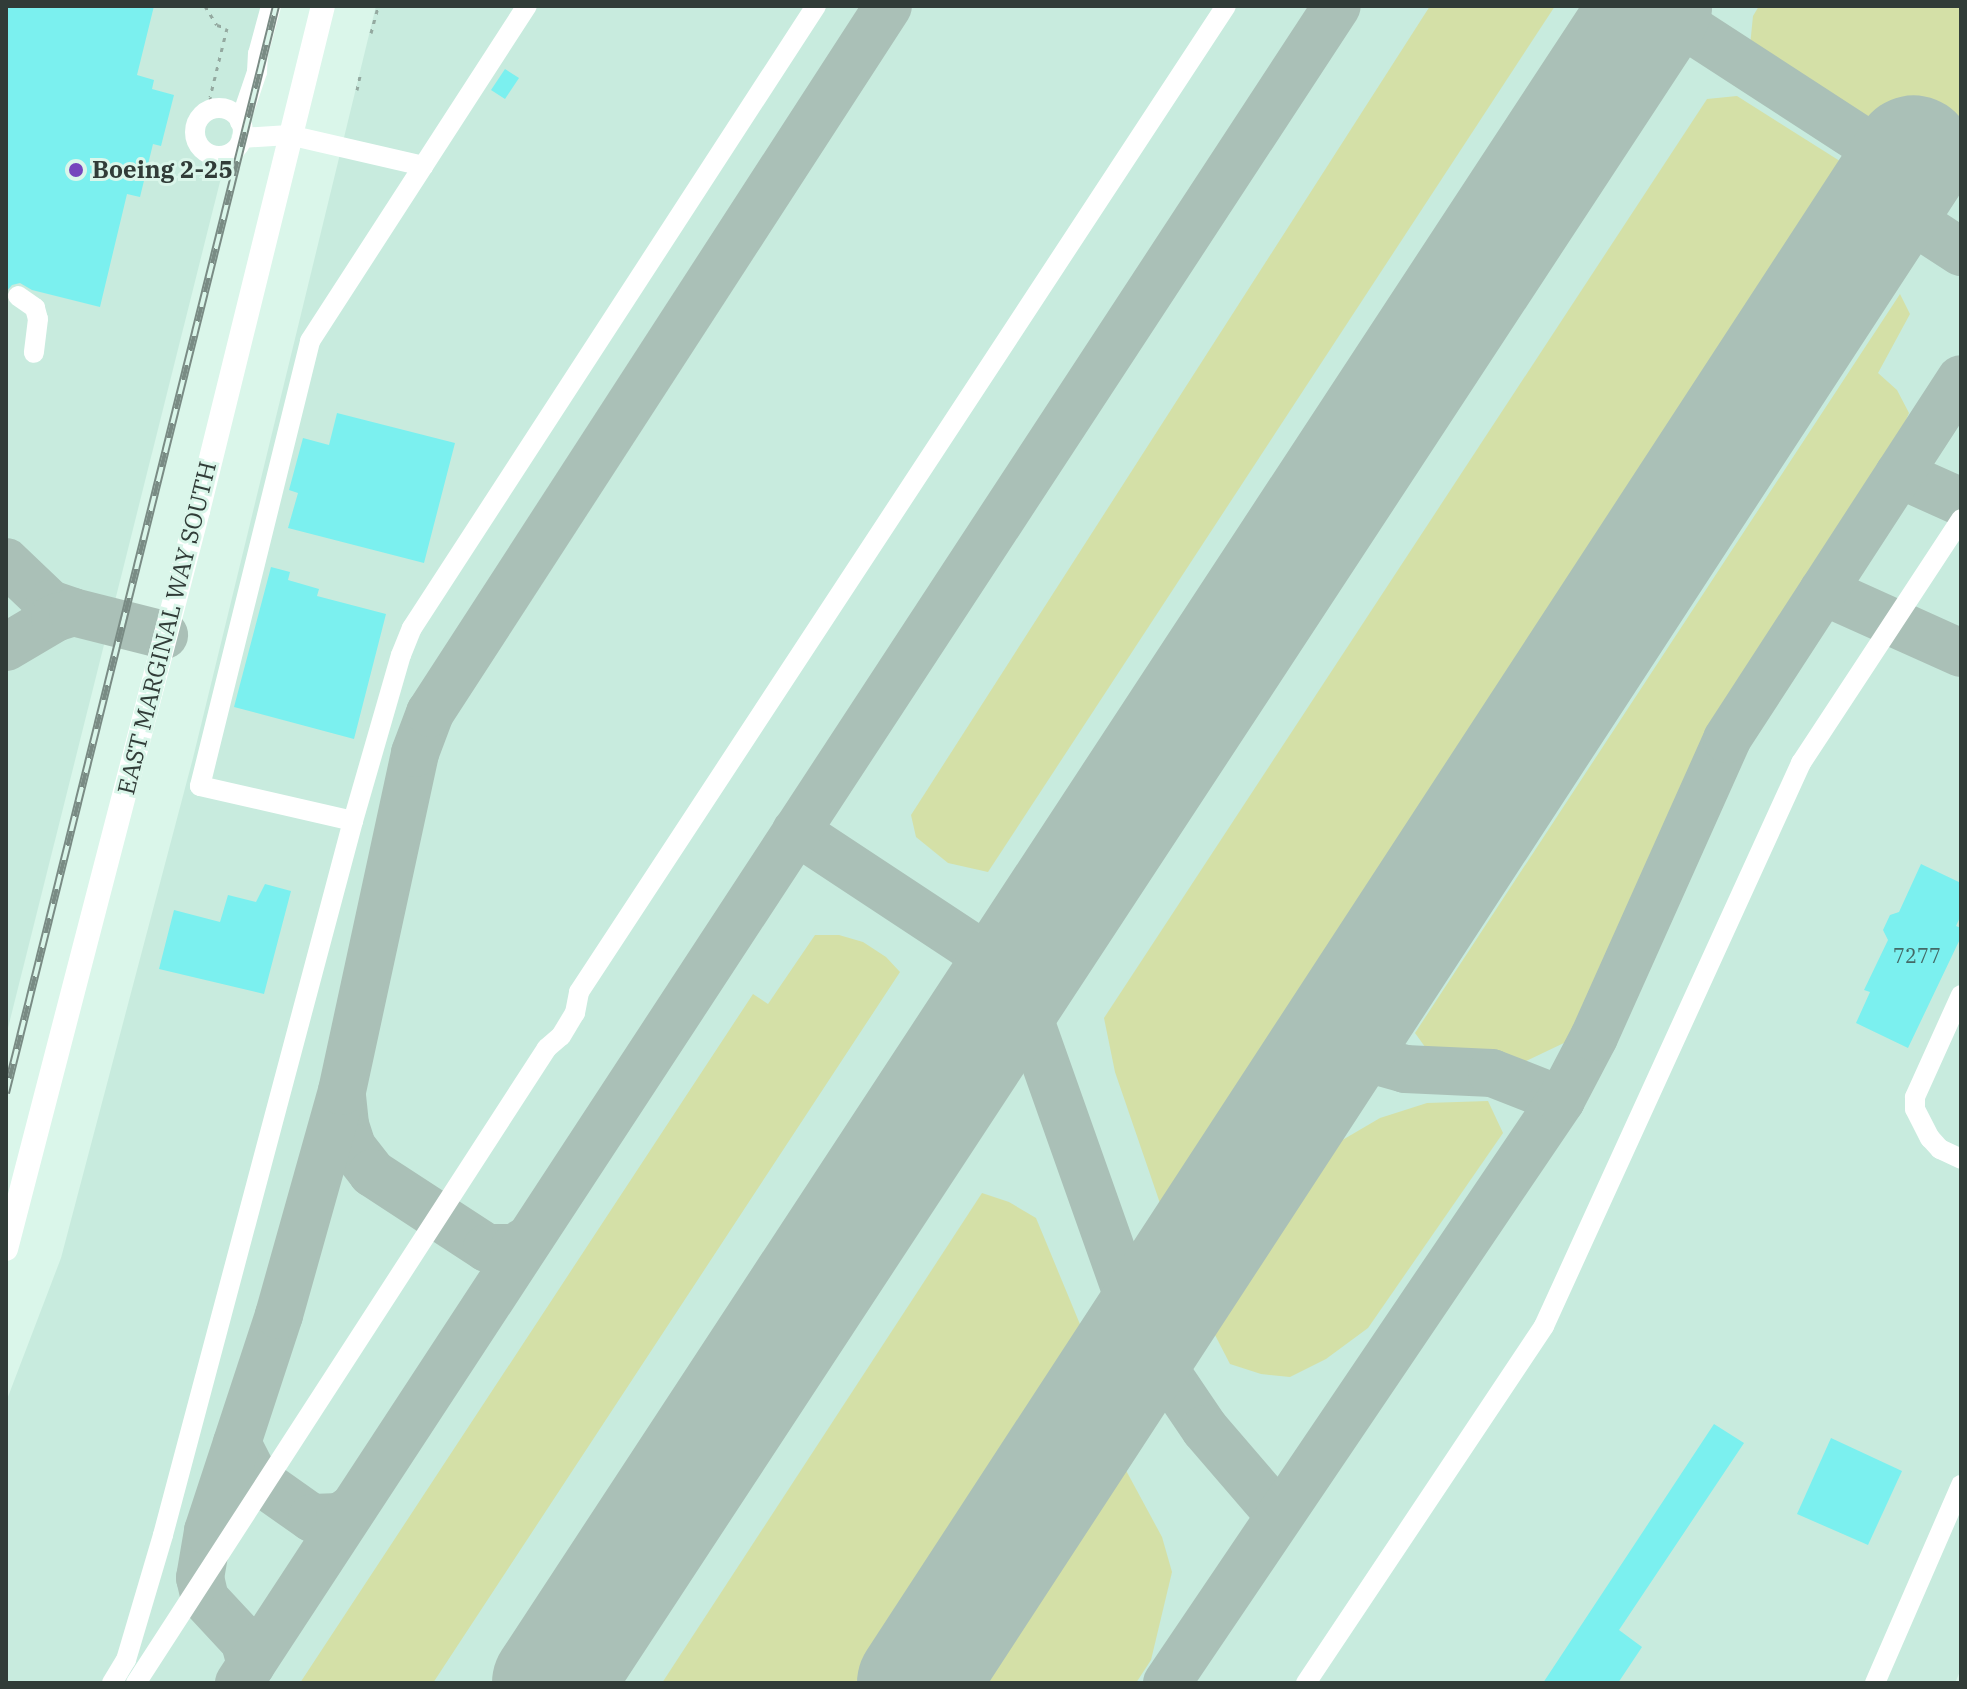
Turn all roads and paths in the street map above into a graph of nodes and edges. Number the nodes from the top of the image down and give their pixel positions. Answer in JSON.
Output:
{"nodes":[{"id":1,"x":205,"y":6,"type":"edge"},
{"id":2,"x":271,"y":6,"type":"edge"},
{"id":3,"x":323,"y":6,"type":"edge"},
{"id":4,"x":378,"y":6,"type":"edge"},
{"id":5,"x":527,"y":6,"type":"edge"},
{"id":6,"x":816,"y":6,"type":"edge"},
{"id":7,"x":1226,"y":6,"type":"edge"},
{"id":8,"x":371,"y":33,"type":"dead end"},
{"id":9,"x":360,"y":76,"type":"dead end"},
{"id":10,"x":357,"y":90,"type":"dead end"},
{"id":11,"x":213,"y":109,"type":"junction"},
{"id":12,"x":241,"y":130,"type":"junction"},
{"id":13,"x":289,"y":135,"type":"junction"},
{"id":14,"x":423,"y":166,"type":"junction"},
{"id":15,"x":18,"y":296,"type":"dead end"},
{"id":16,"x":34,"y":353,"type":"dead end"},
{"id":17,"x":1961,"y":519,"type":"edge"},
{"id":18,"x":353,"y":821,"type":"junction"},
{"id":19,"x":1961,"y":995,"type":"edge"},
{"id":20,"x":1961,"y":1159,"type":"edge"},
{"id":21,"x":6,"y":1249,"type":"edge"},
{"id":22,"x":1961,"y":1485,"type":"edge"},
{"id":23,"x":112,"y":1683,"type":"edge"},
{"id":24,"x":136,"y":1683,"type":"edge"},
{"id":25,"x":1306,"y":1683,"type":"edge"},
{"id":26,"x":1875,"y":1683,"type":"edge"}],
"edges":[{"from":1,"to":11,"type":"path"},
{"from":2,"to":12,"type":"lane"},
{"from":3,"to":13,"type":"main road","name":"EAST MARGINAL WAY SOUTH"},
{"from":4,"to":8,"type":"path"},
{"from":5,"to":14,"type":"lane"},
{"from":6,"to":18,"type":"lane"},
{"from":7,"to":24,"type":"lane"},
{"from":9,"to":10,"type":"path"},
{"from":11,"to":12,"type":"lane"},
{"from":11,"to":12,"type":"lane"},
{"from":12,"to":13,"type":"lane"},
{"from":13,"to":14,"type":"lane"},
{"from":13,"to":21,"type":"main road","name":"EAST MARGINAL WAY SOUTH"},
{"from":14,"to":18,"type":"lane"},
{"from":15,"to":16,"type":"lane"},
{"from":17,"to":25,"type":"lane"},
{"from":18,"to":23,"type":"lane"},
{"from":19,"to":20,"type":"lane"},
{"from":22,"to":26,"type":"lane"}]}
